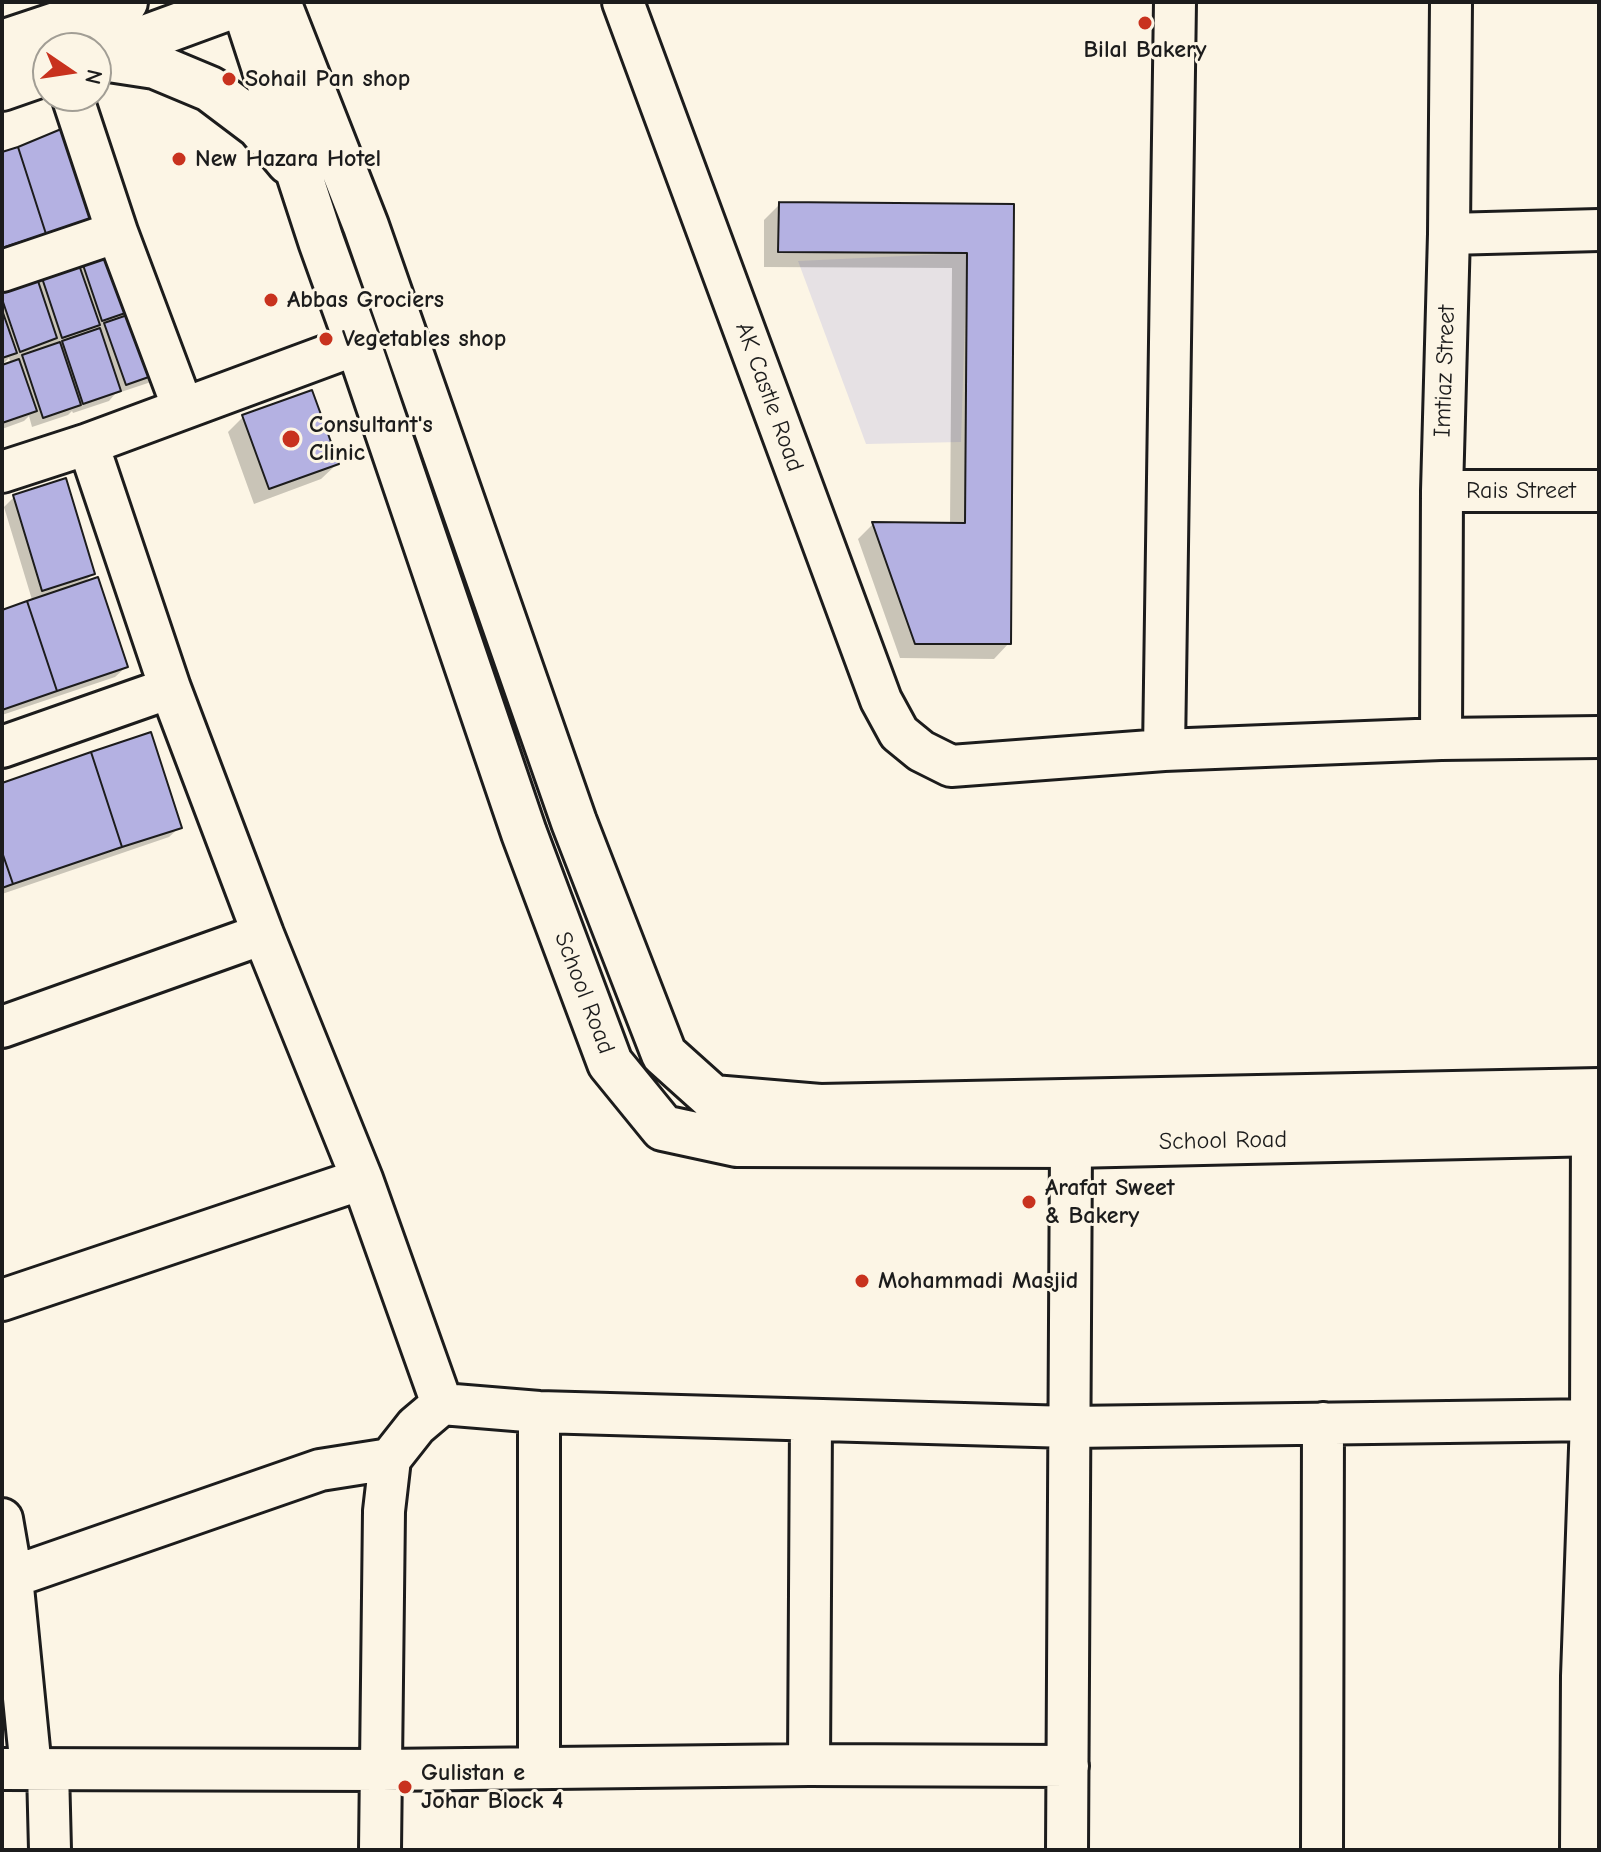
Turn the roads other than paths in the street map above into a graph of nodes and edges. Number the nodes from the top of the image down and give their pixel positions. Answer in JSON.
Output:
{"nodes":[{"id":1,"x":125,"y":2,"type":"edge"},
{"id":2,"x":243,"y":2,"type":"edge"},
{"id":3,"x":262,"y":2,"type":"edge"},
{"id":4,"x":278,"y":2,"type":"edge"},
{"id":5,"x":623,"y":2,"type":"edge"},
{"id":6,"x":1175,"y":2,"type":"edge"},
{"id":7,"x":1451,"y":2,"type":"edge"},
{"id":8,"x":2,"y":43,"type":"edge"},
{"id":9,"x":112,"y":50,"type":"edge"},
{"id":10,"x":112,"y":59,"type":"edge"},
{"id":11,"x":32,"y":78,"type":"edge"},
{"id":12,"x":2,"y":88,"type":"edge"},
{"id":13,"x":77,"y":112,"type":"edge"},
{"id":14,"x":298,"y":173,"type":"junction"},
{"id":15,"x":366,"y":226,"type":"junction"},
{"id":16,"x":1599,"y":230,"type":"edge"},
{"id":17,"x":117,"y":232,"type":"junction"},
{"id":18,"x":1449,"y":234,"type":"junction"},
{"id":19,"x":321,"y":241,"type":"junction"},
{"id":20,"x":2,"y":271,"type":"edge"},
{"id":21,"x":358,"y":344,"type":"junction"},
{"id":22,"x":183,"y":408,"type":"junction"},
{"id":23,"x":88,"y":444,"type":"junction"},
{"id":24,"x":2,"y":472,"type":"edge"},
{"id":25,"x":1442,"y":491,"type":"junction"},
{"id":26,"x":1599,"y":491,"type":"edge"},
{"id":27,"x":170,"y":688,"type":"junction"},
{"id":28,"x":1599,"y":737,"type":"edge"},
{"id":29,"x":1441,"y":739,"type":"junction"},
{"id":30,"x":2,"y":747,"type":"edge"},
{"id":31,"x":1164,"y":750,"type":"junction"},
{"id":32,"x":263,"y":934,"type":"junction"},
{"id":33,"x":2,"y":1027,"type":"edge"},
{"id":34,"x":1597,"y":1119,"type":"edge"},
{"id":35,"x":875,"y":1125,"type":"junction"},
{"id":36,"x":1071,"y":1145,"type":"junction"},
{"id":37,"x":362,"y":1179,"type":"junction"},
{"id":38,"x":2,"y":1300,"type":"edge"},
{"id":39,"x":442,"y":1404,"type":"junction"},
{"id":40,"x":539,"y":1412,"type":"junction"},
{"id":41,"x":1595,"y":1420,"type":"edge"},
{"id":42,"x":811,"y":1421,"type":"junction"},
{"id":43,"x":1323,"y":1423,"type":"junction"},
{"id":44,"x":1070,"y":1427,"type":"junction"},
{"id":45,"x":390,"y":1459,"type":"junction"},
{"id":46,"x":2,"y":1519,"type":"edge"},
{"id":47,"x":12,"y":1577,"type":"junction"},
{"id":48,"x":1590,"y":1676,"type":"edge"},
{"id":49,"x":809,"y":1765,"type":"junction"},
{"id":50,"x":1068,"y":1766,"type":"junction"},
{"id":51,"x":539,"y":1768,"type":"junction"},
{"id":52,"x":27,"y":1769,"type":"edge"},
{"id":53,"x":382,"y":1770,"type":"junction"},
{"id":54,"x":50,"y":1850,"type":"edge"},
{"id":55,"x":380,"y":1850,"type":"edge"},
{"id":56,"x":1067,"y":1850,"type":"edge"},
{"id":57,"x":1322,"y":1850,"type":"edge"},
{"id":58,"x":1581,"y":1850,"type":"edge"}],
"edges":[{"from":1,"to":8,"type":"street"},
{"from":2,"to":3,"type":"street"},
{"from":2,"to":9,"type":"street"},
{"from":2,"to":14,"type":"street","name":"School Road"},
{"from":4,"to":15,"type":"street","name":"School Road"},
{"from":5,"to":31,"type":"street","name":"AK Castle Road"},
{"from":6,"to":31,"type":"street"},
{"from":7,"to":18,"type":"street","name":"Imtiaz Street"},
{"from":10,"to":14,"type":"street"},
{"from":11,"to":12,"type":"street"},
{"from":13,"to":17,"type":"street"},
{"from":14,"to":19,"type":"street","name":"School Road"},
{"from":15,"to":19,"type":"street"},
{"from":15,"to":35,"type":"street","name":"School Road"},
{"from":16,"to":18,"type":"street"},
{"from":17,"to":20,"type":"street"},
{"from":17,"to":22,"type":"street"},
{"from":18,"to":25,"type":"street","name":"Imtiaz Street"},
{"from":19,"to":21,"type":"street","name":"School Road"},
{"from":21,"to":22,"type":"street"},
{"from":21,"to":35,"type":"street","name":"School Road"},
{"from":22,"to":23,"type":"street"},
{"from":23,"to":24,"type":"street"},
{"from":23,"to":27,"type":"street"},
{"from":25,"to":26,"type":"street","name":"Rais Street"},
{"from":25,"to":29,"type":"street","name":"Imtiaz Street"},
{"from":27,"to":30,"type":"street"},
{"from":27,"to":32,"type":"street"},
{"from":28,"to":29,"type":"street"},
{"from":29,"to":31,"type":"street"},
{"from":32,"to":33,"type":"street"},
{"from":32,"to":37,"type":"street"},
{"from":34,"to":35,"type":"street","name":"School Road"},
{"from":34,"to":36,"type":"street","name":"School Road"},
{"from":34,"to":41,"type":"street"},
{"from":35,"to":36,"type":"street","name":"School Road"},
{"from":36,"to":44,"type":"street"},
{"from":37,"to":38,"type":"street"},
{"from":37,"to":39,"type":"street"},
{"from":39,"to":40,"type":"street"},
{"from":39,"to":45,"type":"street"},
{"from":40,"to":42,"type":"street"},
{"from":40,"to":51,"type":"street"},
{"from":41,"to":43,"type":"street"},
{"from":41,"to":48,"type":"street"},
{"from":42,"to":44,"type":"street"},
{"from":42,"to":49,"type":"street"},
{"from":43,"to":44,"type":"street"},
{"from":43,"to":57,"type":"street"},
{"from":44,"to":50,"type":"street"},
{"from":45,"to":47,"type":"street"},
{"from":45,"to":53,"type":"street"},
{"from":46,"to":47,"type":"street"},
{"from":47,"to":52,"type":"street"},
{"from":48,"to":58,"type":"street"},
{"from":49,"to":50,"type":"street"},
{"from":49,"to":51,"type":"street"},
{"from":50,"to":56,"type":"street"},
{"from":51,"to":53,"type":"street"},
{"from":52,"to":53,"type":"street"},
{"from":52,"to":54,"type":"street"},
{"from":53,"to":55,"type":"street"}]}
